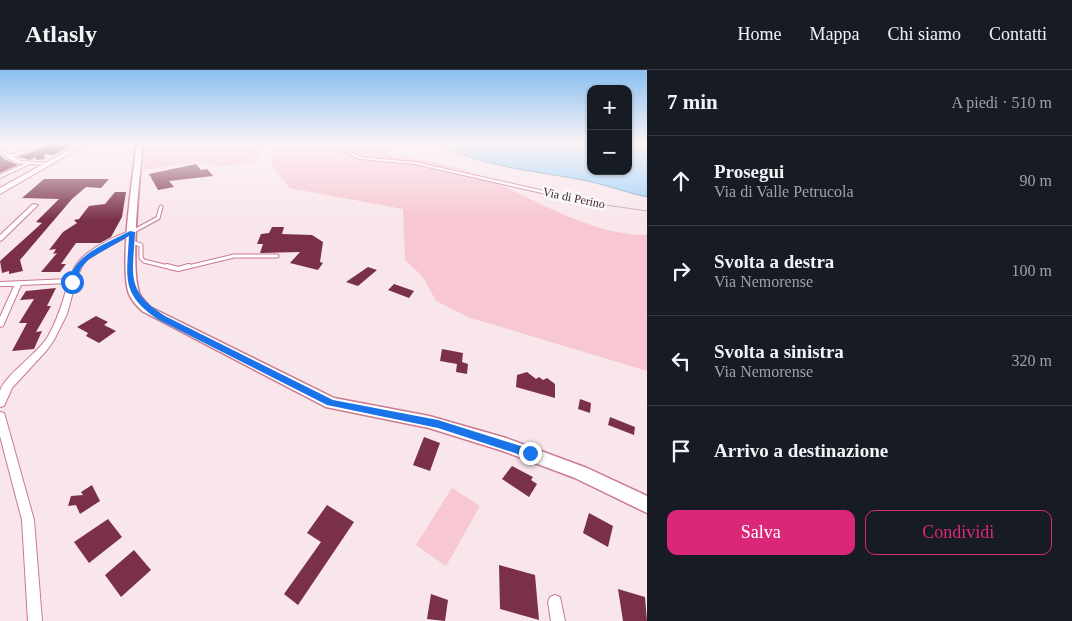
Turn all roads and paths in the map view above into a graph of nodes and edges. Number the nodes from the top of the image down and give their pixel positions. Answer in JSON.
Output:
{"nodes":[{"id":1,"x":18,"y":169,"type":"edge"},
{"id":2,"x":39,"y":169,"type":"edge"},
{"id":3,"x":138,"y":169,"type":"edge"},
{"id":4,"x":441,"y":169,"type":"edge"},
{"id":5,"x":0,"y":176,"type":"edge"},
{"id":6,"x":0,"y":191,"type":"edge"},
{"id":7,"x":546,"y":192,"type":"joint"},
{"id":8,"x":35,"y":205,"type":"dead end"},
{"id":9,"x":162,"y":207,"type":"dead end"},
{"id":10,"x":647,"y":211,"type":"edge"},
{"id":11,"x":132,"y":237,"type":"junction"},
{"id":12,"x":0,"y":239,"type":"edge"},
{"id":13,"x":277,"y":256,"type":"dead end"},
{"id":14,"x":72,"y":282,"type":"junction"},
{"id":15,"x":18,"y":283,"type":"junction"},
{"id":16,"x":0,"y":284,"type":"edge"},
{"id":17,"x":0,"y":324,"type":"edge"},
{"id":18,"x":0,"y":403,"type":"edge"},
{"id":19,"x":0,"y":416,"type":"edge"},
{"id":20,"x":647,"y":505,"type":"edge"},
{"id":21,"x":555,"y":602,"type":"dead end"},
{"id":22,"x":35,"y":621,"type":"edge"},
{"id":23,"x":558,"y":621,"type":"edge"}],
"edges":[{"from":1,"to":5,"type":"street"},
{"from":2,"to":6,"type":"main road"},
{"from":3,"to":11,"type":"main road"},
{"from":4,"to":7,"type":"street","name":"Via di Perino"},
{"from":7,"to":10,"type":"path","name":"Via di Perino"},
{"from":8,"to":12,"type":"street"},
{"from":9,"to":11,"type":"lane"},
{"from":11,"to":13,"type":"lane"},
{"from":11,"to":14,"type":"street"},
{"from":11,"to":20,"type":"main road"},
{"from":14,"to":15,"type":"street"},
{"from":14,"to":18,"type":"street"},
{"from":15,"to":16,"type":"street"},
{"from":15,"to":17,"type":"street"},
{"from":19,"to":22,"type":"street"},
{"from":21,"to":23,"type":"street"}]}
